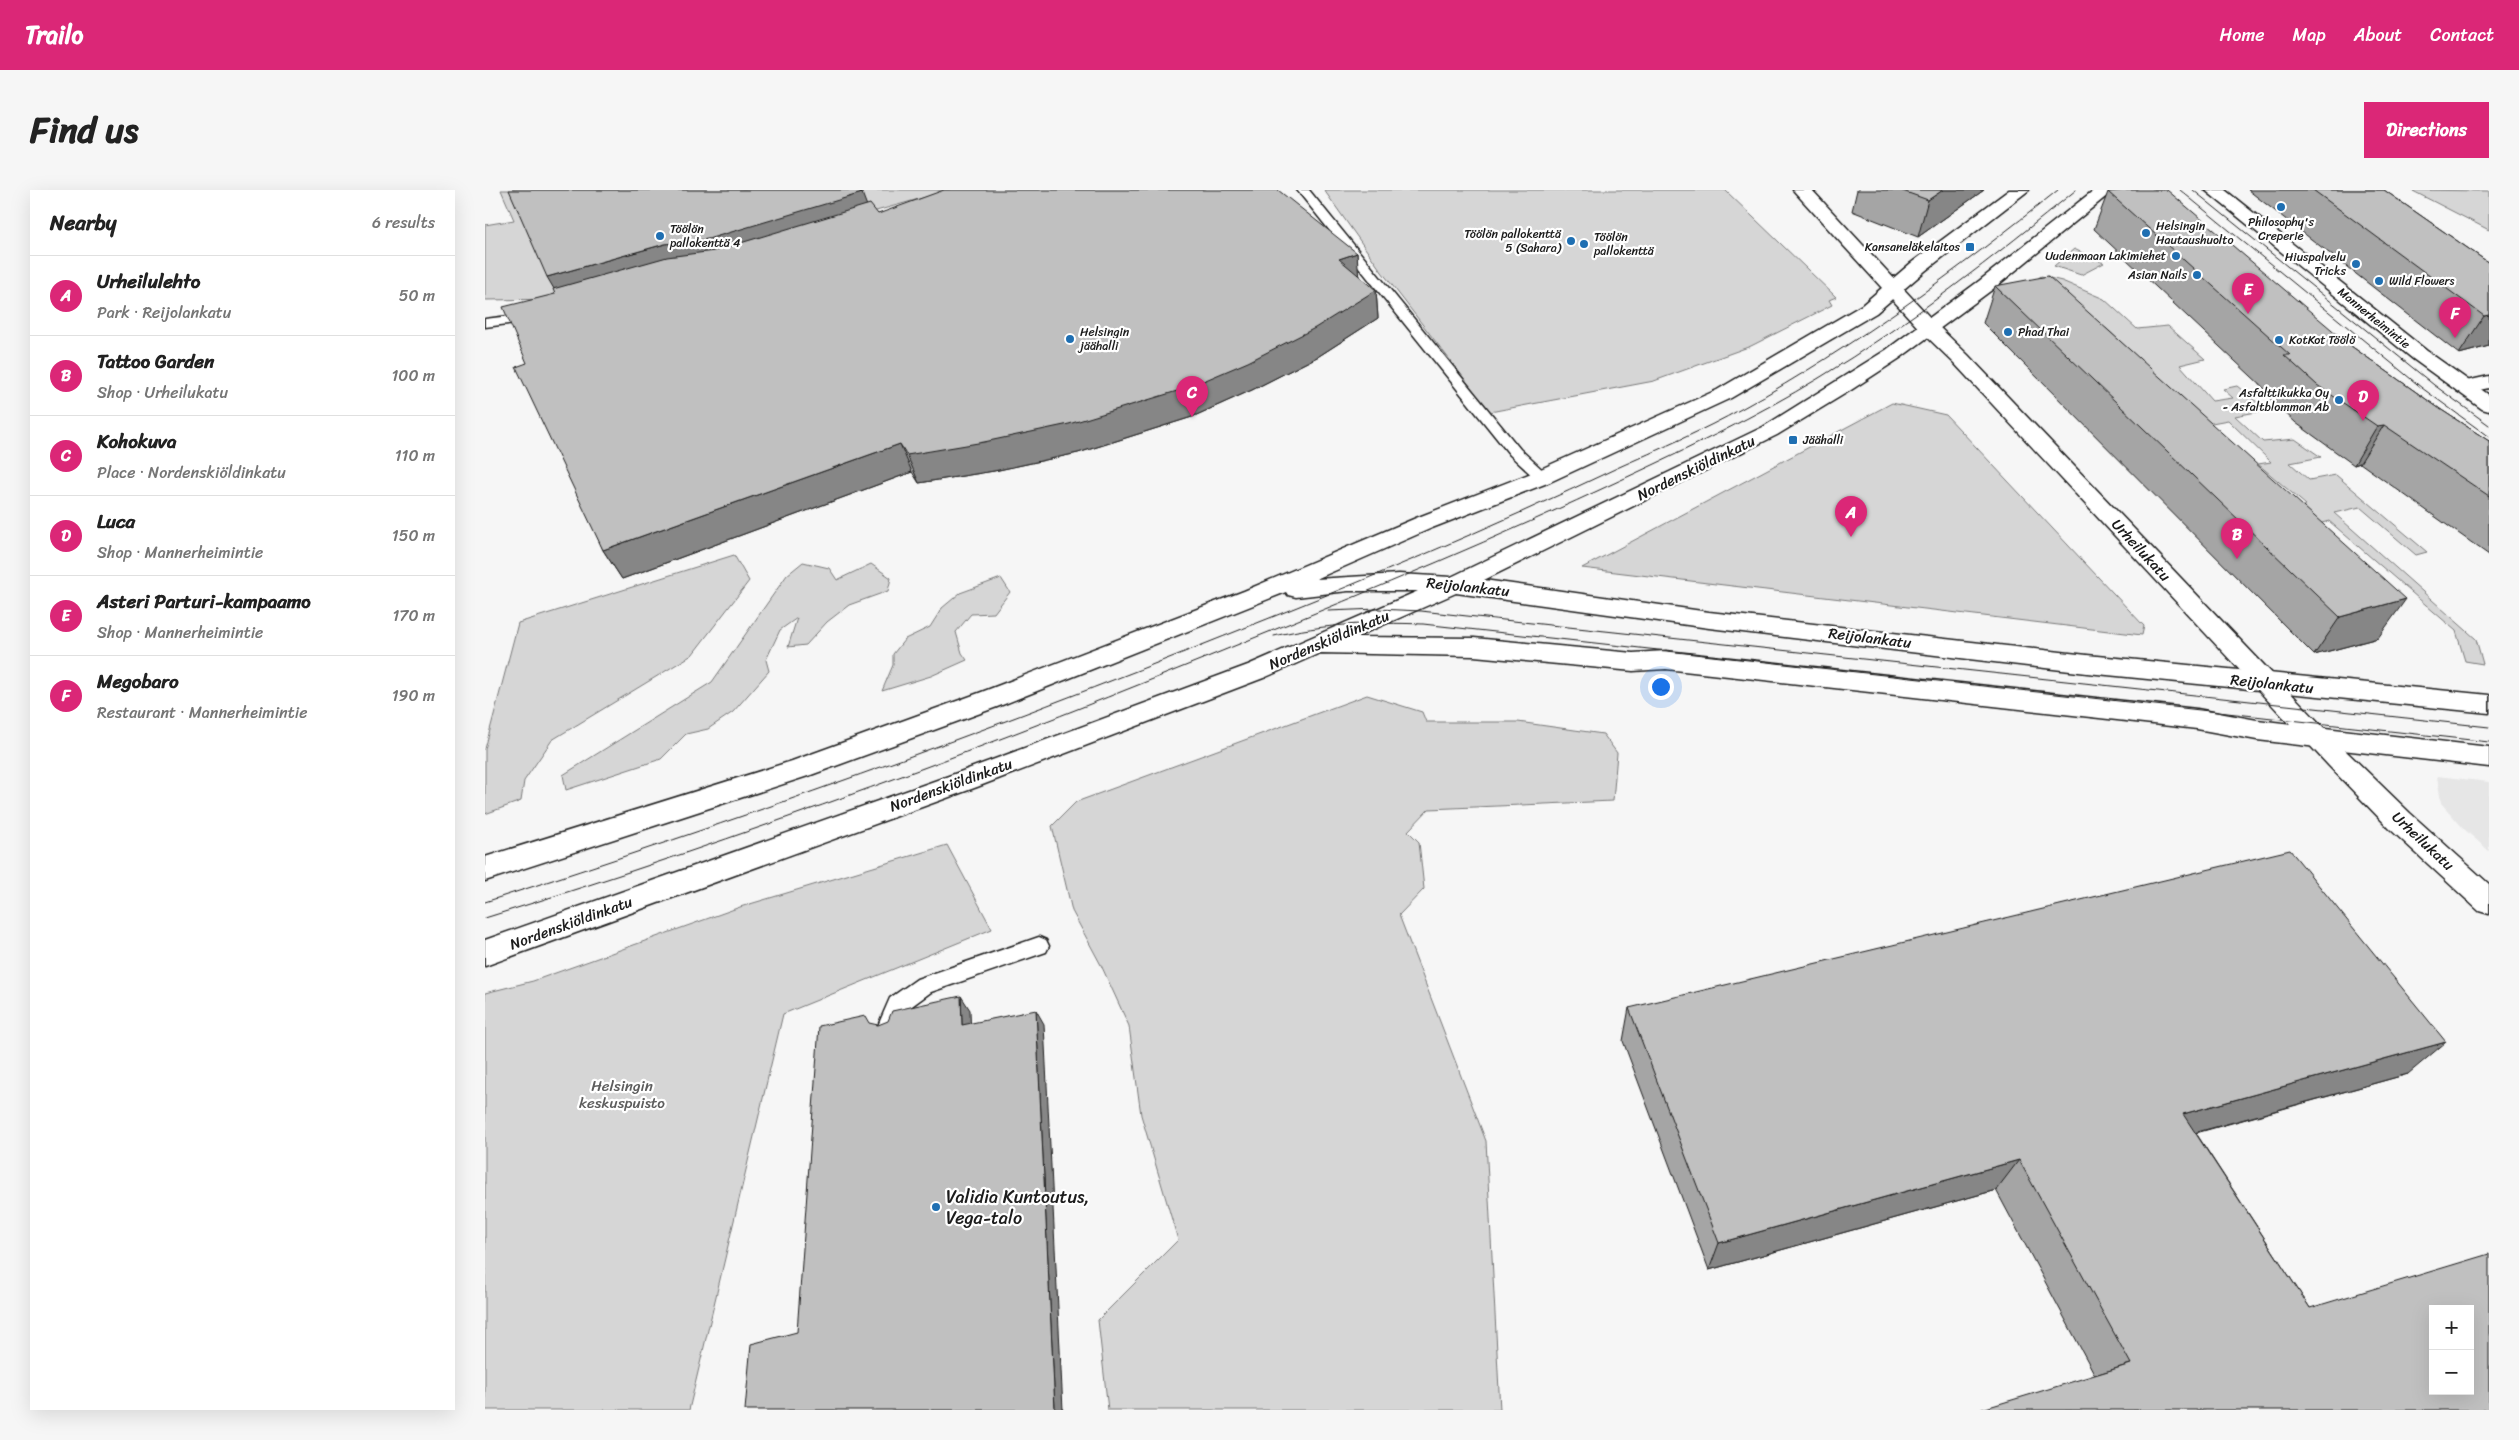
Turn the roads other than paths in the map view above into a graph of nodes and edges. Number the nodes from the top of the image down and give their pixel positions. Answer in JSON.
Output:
{"nodes":[{"id":1,"x":1303,"y":190,"type":"edge"},
{"id":2,"x":1802,"y":190,"type":"edge"},
{"id":3,"x":2020,"y":190,"type":"edge"},
{"id":4,"x":2105,"y":190,"type":"edge"},
{"id":5,"x":2214,"y":190,"type":"edge"},
{"id":6,"x":1894,"y":289,"type":"junction"},
{"id":7,"x":542,"y":316,"type":"edge"},
{"id":8,"x":485,"y":323,"type":"edge"},
{"id":9,"x":1929,"y":328,"type":"junction"},
{"id":10,"x":2489,"y":382,"type":"edge"},
{"id":11,"x":2463,"y":387,"type":"junction"},
{"id":12,"x":2489,"y":405,"type":"edge"},
{"id":13,"x":1542,"y":477,"type":"junction"},
{"id":14,"x":1456,"y":584,"type":"junction"},
{"id":15,"x":1252,"y":596,"type":"junction"},
{"id":16,"x":1316,"y":646,"type":"junction"},
{"id":17,"x":2268,"y":683,"type":"junction"},
{"id":18,"x":2489,"y":704,"type":"edge"},
{"id":19,"x":2318,"y":738,"type":"junction"},
{"id":20,"x":2489,"y":757,"type":"edge"},
{"id":21,"x":485,"y":869,"type":"edge"},
{"id":22,"x":2489,"y":902,"type":"edge"},
{"id":23,"x":1039,"y":946,"type":"dead end"},
{"id":24,"x":485,"y":953,"type":"edge"},
{"id":25,"x":888,"y":1028,"type":"edge"}],
"edges":[{"from":1,"to":13,"type":"lane"},
{"from":2,"to":6,"type":"main road","name":"Urheilukatu"},
{"from":3,"to":6,"type":"main road"},
{"from":4,"to":9,"type":"main road","name":"Nordenskiöldinkatu"},
{"from":5,"to":11,"type":"main road","name":"Mannerheimintie"},
{"from":6,"to":9,"type":"main road","name":"Urheilukatu"},
{"from":6,"to":13,"type":"main road"},
{"from":7,"to":8,"type":"lane"},
{"from":9,"to":14,"type":"main road","name":"Nordenskiöldinkatu"},
{"from":9,"to":17,"type":"main road","name":"Urheilukatu"},
{"from":10,"to":11,"type":"main road"},
{"from":11,"to":12,"type":"main road","name":"Mannerheimintie"},
{"from":13,"to":15,"type":"main road"},
{"from":14,"to":15,"type":"main road","name":"Reijolankatu"},
{"from":14,"to":16,"type":"main road","name":"Nordenskiöldinkatu"},
{"from":14,"to":17,"type":"main road","name":"Reijolankatu"},
{"from":15,"to":21,"type":"main road"},
{"from":16,"to":19,"type":"main road"},
{"from":16,"to":24,"type":"main road","name":"Nordenskiöldinkatu"},
{"from":17,"to":18,"type":"main road","name":"Reijolankatu"},
{"from":17,"to":19,"type":"main road","name":"Urheilukatu"},
{"from":19,"to":20,"type":"main road"},
{"from":19,"to":22,"type":"main road","name":"Urheilukatu"},
{"from":23,"to":25,"type":"lane"}]}
